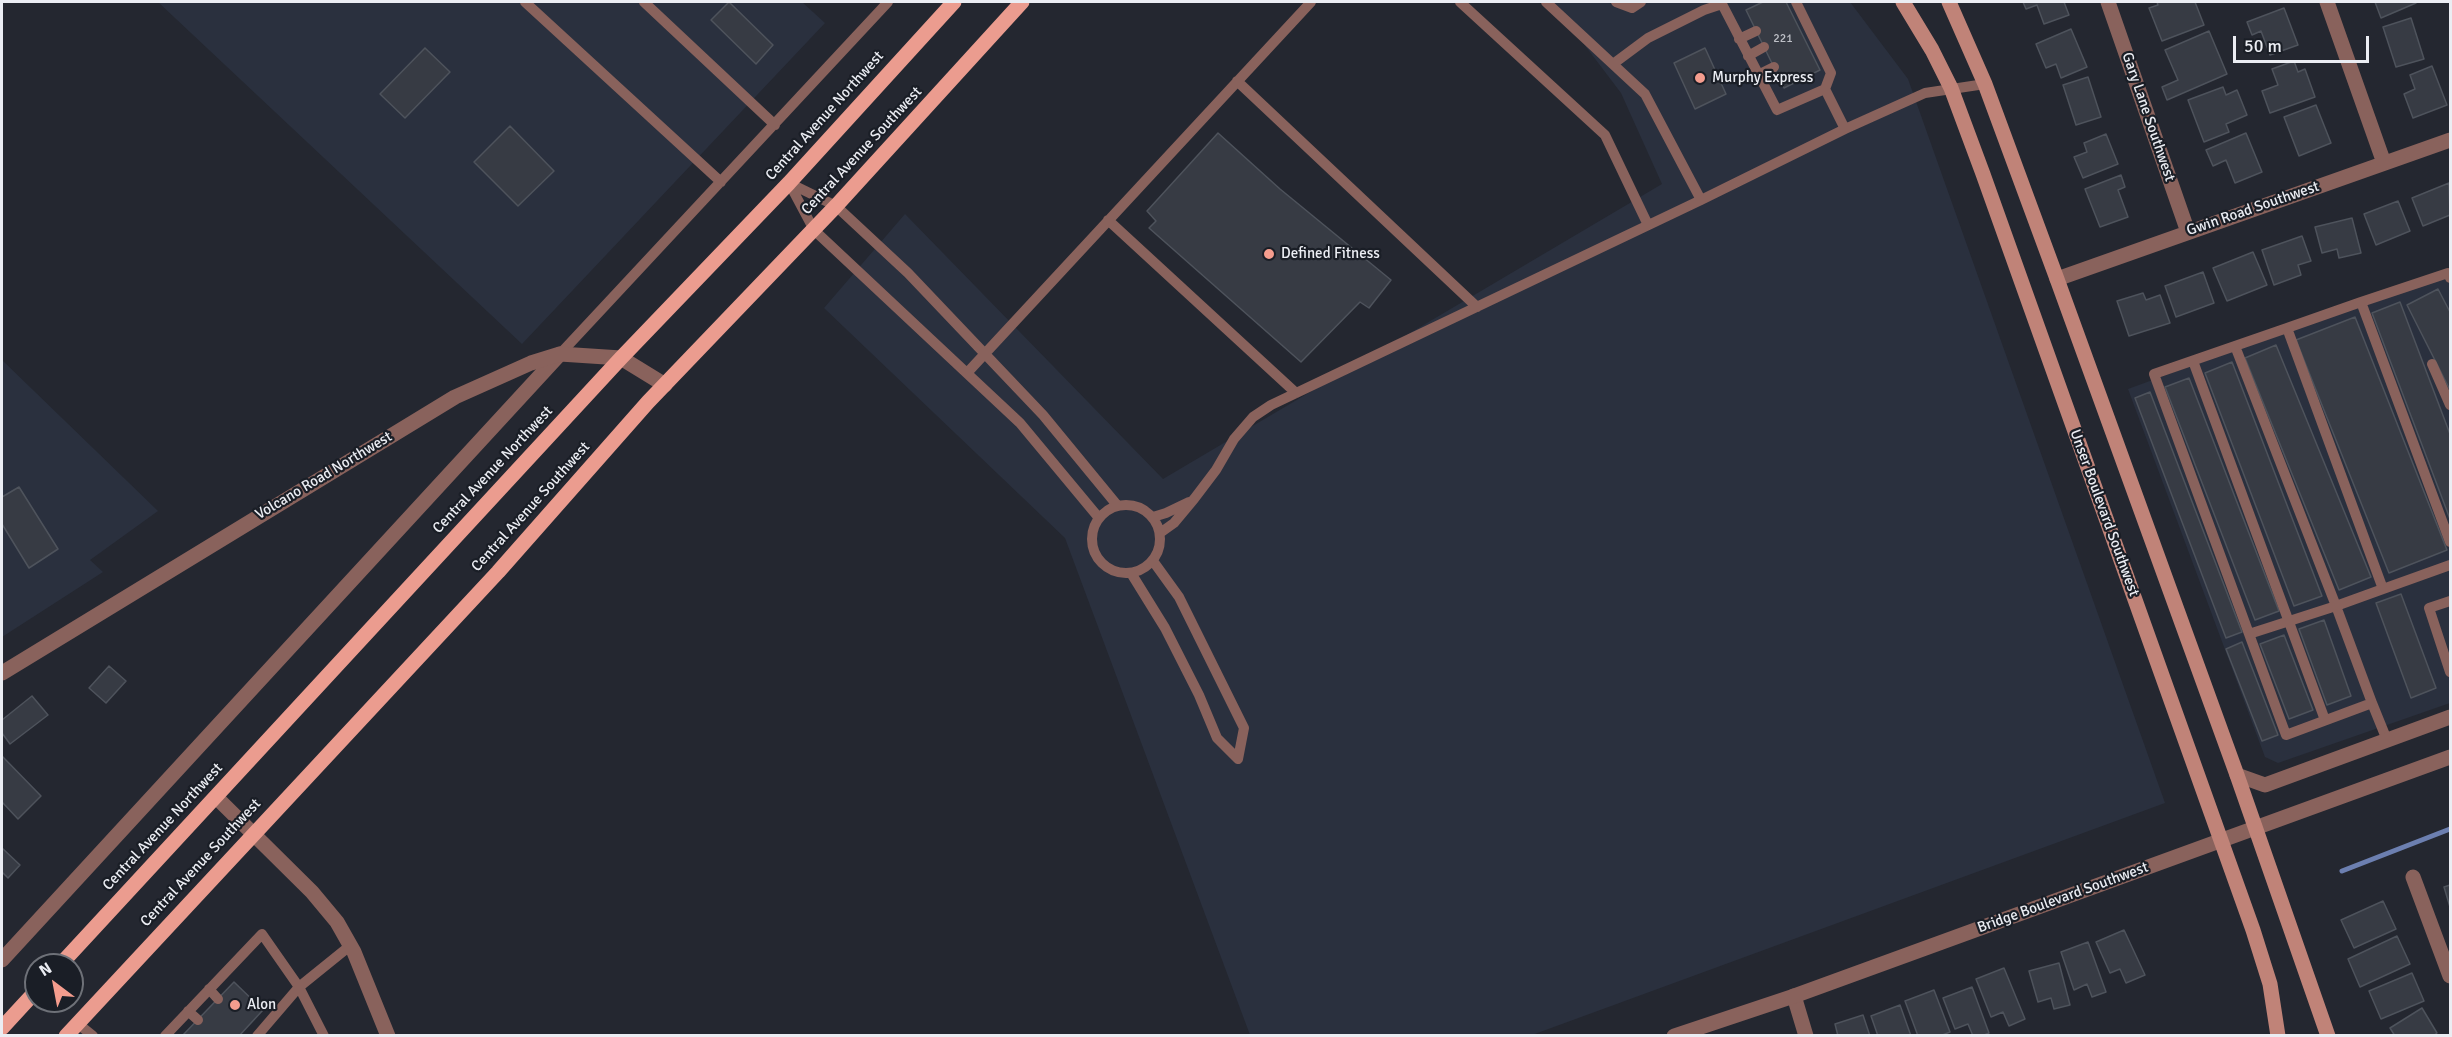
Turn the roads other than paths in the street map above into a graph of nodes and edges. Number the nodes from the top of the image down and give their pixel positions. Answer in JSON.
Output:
{"nodes":[{"id":1,"x":525,"y":2,"type":"edge"},
{"id":2,"x":644,"y":2,"type":"edge"},
{"id":3,"x":888,"y":2,"type":"edge"},
{"id":4,"x":954,"y":2,"type":"edge"},
{"id":5,"x":1022,"y":2,"type":"edge"},
{"id":6,"x":1311,"y":2,"type":"edge"},
{"id":7,"x":1460,"y":2,"type":"edge"},
{"id":8,"x":1546,"y":2,"type":"edge"},
{"id":9,"x":1616,"y":2,"type":"edge"},
{"id":10,"x":1641,"y":2,"type":"edge"},
{"id":11,"x":1903,"y":2,"type":"edge"},
{"id":12,"x":1950,"y":2,"type":"edge"},
{"id":13,"x":2108,"y":2,"type":"edge"},
{"id":14,"x":2327,"y":2,"type":"edge"},
{"id":15,"x":1724,"y":3,"type":"edge"},
{"id":16,"x":1796,"y":7,"type":"edge"},
{"id":17,"x":1756,"y":31,"type":"dead end"},
{"id":18,"x":1739,"y":39,"type":"junction"},
{"id":19,"x":1764,"y":47,"type":"dead end"},
{"id":20,"x":1748,"y":56,"type":"junction"},
{"id":21,"x":1613,"y":64,"type":"junction"},
{"id":22,"x":1774,"y":67,"type":"dead end"},
{"id":23,"x":1758,"y":75,"type":"junction"},
{"id":24,"x":1237,"y":81,"type":"junction"},
{"id":25,"x":1985,"y":84,"type":"junction"},
{"id":26,"x":1951,"y":88,"type":"junction"},
{"id":27,"x":1825,"y":89,"type":"junction"},
{"id":28,"x":775,"y":125,"type":"junction"},
{"id":29,"x":1845,"y":129,"type":"junction"},
{"id":30,"x":2451,"y":140,"type":"edge"},
{"id":31,"x":2384,"y":163,"type":"junction"},
{"id":32,"x":721,"y":182,"type":"junction"},
{"id":33,"x":789,"y":183,"type":"junction"},
{"id":34,"x":1701,"y":200,"type":"junction"},
{"id":35,"x":836,"y":206,"type":"junction"},
{"id":36,"x":1108,"y":220,"type":"junction"},
{"id":37,"x":1648,"y":225,"type":"junction"},
{"id":38,"x":814,"y":230,"type":"junction"},
{"id":39,"x":2188,"y":232,"type":"junction"},
{"id":40,"x":2451,"y":278,"type":"edge"},
{"id":41,"x":2057,"y":279,"type":"junction"},
{"id":42,"x":2361,"y":302,"type":"junction"},
{"id":43,"x":1477,"y":307,"type":"junction"},
{"id":44,"x":2287,"y":328,"type":"junction"},
{"id":45,"x":2235,"y":346,"type":"junction"},
{"id":46,"x":560,"y":354,"type":"junction"},
{"id":47,"x":985,"y":354,"type":"junction"},
{"id":48,"x":621,"y":358,"type":"junction"},
{"id":49,"x":2193,"y":361,"type":"junction"},
{"id":50,"x":2432,"y":364,"type":"dead end"},
{"id":51,"x":967,"y":373,"type":"junction"},
{"id":52,"x":665,"y":384,"type":"junction"},
{"id":53,"x":1296,"y":393,"type":"junction"},
{"id":54,"x":2451,"y":405,"type":"edge"},
{"id":55,"x":1194,"y":499,"type":"junction"},
{"id":56,"x":1117,"y":505,"type":"junction"},
{"id":57,"x":1153,"y":516,"type":"junction"},
{"id":58,"x":1099,"y":518,"type":"junction"},
{"id":59,"x":1160,"y":532,"type":"junction"},
{"id":60,"x":2451,"y":542,"type":"edge"},
{"id":61,"x":1153,"y":561,"type":"junction"},
{"id":62,"x":2451,"y":565,"type":"edge"},
{"id":63,"x":1131,"y":573,"type":"junction"},
{"id":64,"x":2383,"y":589,"type":"junction"},
{"id":65,"x":2451,"y":600,"type":"edge"},
{"id":66,"x":2336,"y":606,"type":"junction"},
{"id":67,"x":2289,"y":621,"type":"junction"},
{"id":68,"x":2249,"y":634,"type":"junction"},
{"id":69,"x":2451,"y":672,"type":"edge"},
{"id":70,"x":2,"y":673,"type":"edge"},
{"id":71,"x":2372,"y":703,"type":"junction"},
{"id":72,"x":2451,"y":717,"type":"edge"},
{"id":73,"x":2325,"y":720,"type":"junction"},
{"id":74,"x":2387,"y":740,"type":"junction"},
{"id":75,"x":2451,"y":757,"type":"edge"},
{"id":76,"x":2236,"y":775,"type":"junction"},
{"id":77,"x":216,"y":797,"type":"junction"},
{"id":78,"x":2254,"y":828,"type":"junction"},
{"id":79,"x":253,"y":833,"type":"junction"},
{"id":80,"x":2221,"y":840,"type":"junction"},
{"id":81,"x":2413,"y":877,"type":"dead end"},
{"id":82,"x":351,"y":945,"type":"junction"},
{"id":83,"x":71,"y":953,"type":"edge"},
{"id":84,"x":2,"y":960,"type":"edge"},
{"id":85,"x":2450,"y":972,"type":"edge"},
{"id":86,"x":300,"y":987,"type":"junction"},
{"id":87,"x":209,"y":990,"type":"junction"},
{"id":88,"x":1794,"y":996,"type":"junction"},
{"id":89,"x":218,"y":999,"type":"dead end"},
{"id":90,"x":24,"y":1004,"type":"edge"},
{"id":91,"x":189,"y":1011,"type":"junction"},
{"id":92,"x":198,"y":1020,"type":"dead end"},
{"id":93,"x":77,"y":1023,"type":"junction"},
{"id":94,"x":247,"y":1027,"type":"dead end"},
{"id":95,"x":2,"y":1028,"type":"edge"},
{"id":96,"x":168,"y":1034,"type":"edge"},
{"id":97,"x":66,"y":1035,"type":"edge"},
{"id":98,"x":93,"y":1035,"type":"edge"},
{"id":99,"x":256,"y":1035,"type":"edge"},
{"id":100,"x":324,"y":1035,"type":"edge"},
{"id":101,"x":388,"y":1035,"type":"edge"},
{"id":102,"x":1674,"y":1035,"type":"edge"},
{"id":103,"x":1806,"y":1035,"type":"edge"},
{"id":104,"x":2278,"y":1035,"type":"edge"},
{"id":105,"x":2328,"y":1035,"type":"edge"}],
"edges":[{"from":1,"to":32,"type":"lane"},
{"from":2,"to":28,"type":"lane"},
{"from":3,"to":28,"type":"lane"},
{"from":4,"to":33,"type":"main road","name":"Central Avenue Northwest"},
{"from":5,"to":35,"type":"main road","name":"Central Avenue Southwest"},
{"from":6,"to":24,"type":"lane"},
{"from":7,"to":37,"type":"lane"},
{"from":8,"to":21,"type":"lane"},
{"from":9,"to":10,"type":"lane"},
{"from":11,"to":26,"type":"main road","name":"Unser Boulevard Southwest"},
{"from":12,"to":25,"type":"main road"},
{"from":13,"to":39,"type":"street","name":"Gary Lane Southwest"},
{"from":14,"to":31,"type":"street"},
{"from":15,"to":18,"type":"lane"},
{"from":15,"to":21,"type":"lane"},
{"from":16,"to":27,"type":"lane"},
{"from":17,"to":18,"type":"lane"},
{"from":18,"to":20,"type":"lane"},
{"from":19,"to":20,"type":"lane"},
{"from":20,"to":23,"type":"lane"},
{"from":21,"to":34,"type":"lane"},
{"from":22,"to":23,"type":"lane"},
{"from":23,"to":27,"type":"lane"},
{"from":24,"to":36,"type":"lane"},
{"from":24,"to":43,"type":"lane"},
{"from":25,"to":26,"type":"lane"},
{"from":25,"to":41,"type":"main road"},
{"from":26,"to":29,"type":"lane"},
{"from":26,"to":80,"type":"main road","name":"Unser Boulevard Southwest"},
{"from":27,"to":29,"type":"lane"},
{"from":28,"to":32,"type":"lane"},
{"from":29,"to":34,"type":"lane"},
{"from":30,"to":31,"type":"street","name":"Gwin Road Southwest"},
{"from":31,"to":39,"type":"street","name":"Gwin Road Southwest"},
{"from":32,"to":46,"type":"lane"},
{"from":33,"to":35,"type":"lane"},
{"from":33,"to":38,"type":"lane"},
{"from":33,"to":48,"type":"main road","name":"Central Avenue Northwest"},
{"from":34,"to":37,"type":"lane"},
{"from":35,"to":38,"type":"main road","name":"Central Avenue Southwest"},
{"from":35,"to":47,"type":"lane"},
{"from":36,"to":47,"type":"lane"},
{"from":36,"to":53,"type":"lane"},
{"from":37,"to":43,"type":"lane"},
{"from":38,"to":51,"type":"lane"},
{"from":38,"to":52,"type":"main road","name":"Central Avenue Southwest"},
{"from":39,"to":41,"type":"street","name":"Gwin Road Southwest"},
{"from":40,"to":42,"type":"lane"},
{"from":41,"to":76,"type":"main road"},
{"from":42,"to":44,"type":"lane"},
{"from":42,"to":60,"type":"lane"},
{"from":43,"to":53,"type":"lane"},
{"from":44,"to":45,"type":"lane"},
{"from":44,"to":64,"type":"lane"},
{"from":45,"to":49,"type":"lane"},
{"from":45,"to":66,"type":"lane"},
{"from":46,"to":48,"type":"street","name":"Volcano Road Northwest"},
{"from":46,"to":70,"type":"street","name":"Volcano Road Northwest"},
{"from":46,"to":84,"type":"street","name":"Central Avenue Northwest"},
{"from":47,"to":51,"type":"lane"},
{"from":47,"to":56,"type":"lane"},
{"from":48,"to":52,"type":"street","name":"Volcano Road Northwest"},
{"from":48,"to":77,"type":"main road","name":"Central Avenue Northwest"},
{"from":49,"to":67,"type":"lane"},
{"from":49,"to":68,"type":"lane"},
{"from":50,"to":54,"type":"lane"},
{"from":51,"to":58,"type":"lane"},
{"from":52,"to":79,"type":"main road","name":"Central Avenue Southwest"},
{"from":53,"to":55,"type":"lane"},
{"from":55,"to":57,"type":"lane"},
{"from":55,"to":59,"type":"lane"},
{"from":56,"to":57,"type":"lane"},
{"from":56,"to":58,"type":"lane"},
{"from":57,"to":59,"type":"lane"},
{"from":58,"to":63,"type":"lane"},
{"from":59,"to":61,"type":"lane"},
{"from":61,"to":63,"type":"lane"},
{"from":61,"to":63,"type":"lane"},
{"from":62,"to":64,"type":"lane"},
{"from":64,"to":66,"type":"lane"},
{"from":65,"to":69,"type":"lane"},
{"from":66,"to":67,"type":"lane"},
{"from":66,"to":71,"type":"lane"},
{"from":67,"to":68,"type":"lane"},
{"from":67,"to":73,"type":"lane"},
{"from":68,"to":73,"type":"lane"},
{"from":71,"to":73,"type":"lane"},
{"from":71,"to":74,"type":"lane"},
{"from":72,"to":74,"type":"street"},
{"from":74,"to":76,"type":"street"},
{"from":75,"to":78,"type":"street","name":"Bridge Boulevard Southwest"},
{"from":76,"to":78,"type":"main road"},
{"from":77,"to":79,"type":"street"},
{"from":77,"to":83,"type":"main road","name":"Central Avenue Northwest"},
{"from":78,"to":80,"type":"street","name":"Bridge Boulevard Southwest"},
{"from":78,"to":105,"type":"main road"},
{"from":79,"to":82,"type":"street"},
{"from":79,"to":93,"type":"main road","name":"Central Avenue Southwest"},
{"from":80,"to":88,"type":"street","name":"Bridge Boulevard Southwest"},
{"from":80,"to":104,"type":"main road","name":"Unser Boulevard Southwest"},
{"from":81,"to":85,"type":"street"},
{"from":82,"to":86,"type":"lane"},
{"from":82,"to":101,"type":"street"},
{"from":86,"to":87,"type":"lane"},
{"from":86,"to":99,"type":"lane"},
{"from":86,"to":100,"type":"lane"},
{"from":87,"to":89,"type":"lane"},
{"from":87,"to":91,"type":"lane"},
{"from":88,"to":102,"type":"street","name":"Bridge Boulevard Southwest"},
{"from":88,"to":103,"type":"street"},
{"from":90,"to":95,"type":"main road"},
{"from":91,"to":92,"type":"lane"},
{"from":91,"to":96,"type":"lane"},
{"from":93,"to":97,"type":"main road","name":"Central Avenue Southwest"},
{"from":93,"to":98,"type":"lane"},
{"from":94,"to":99,"type":"lane"}]}
